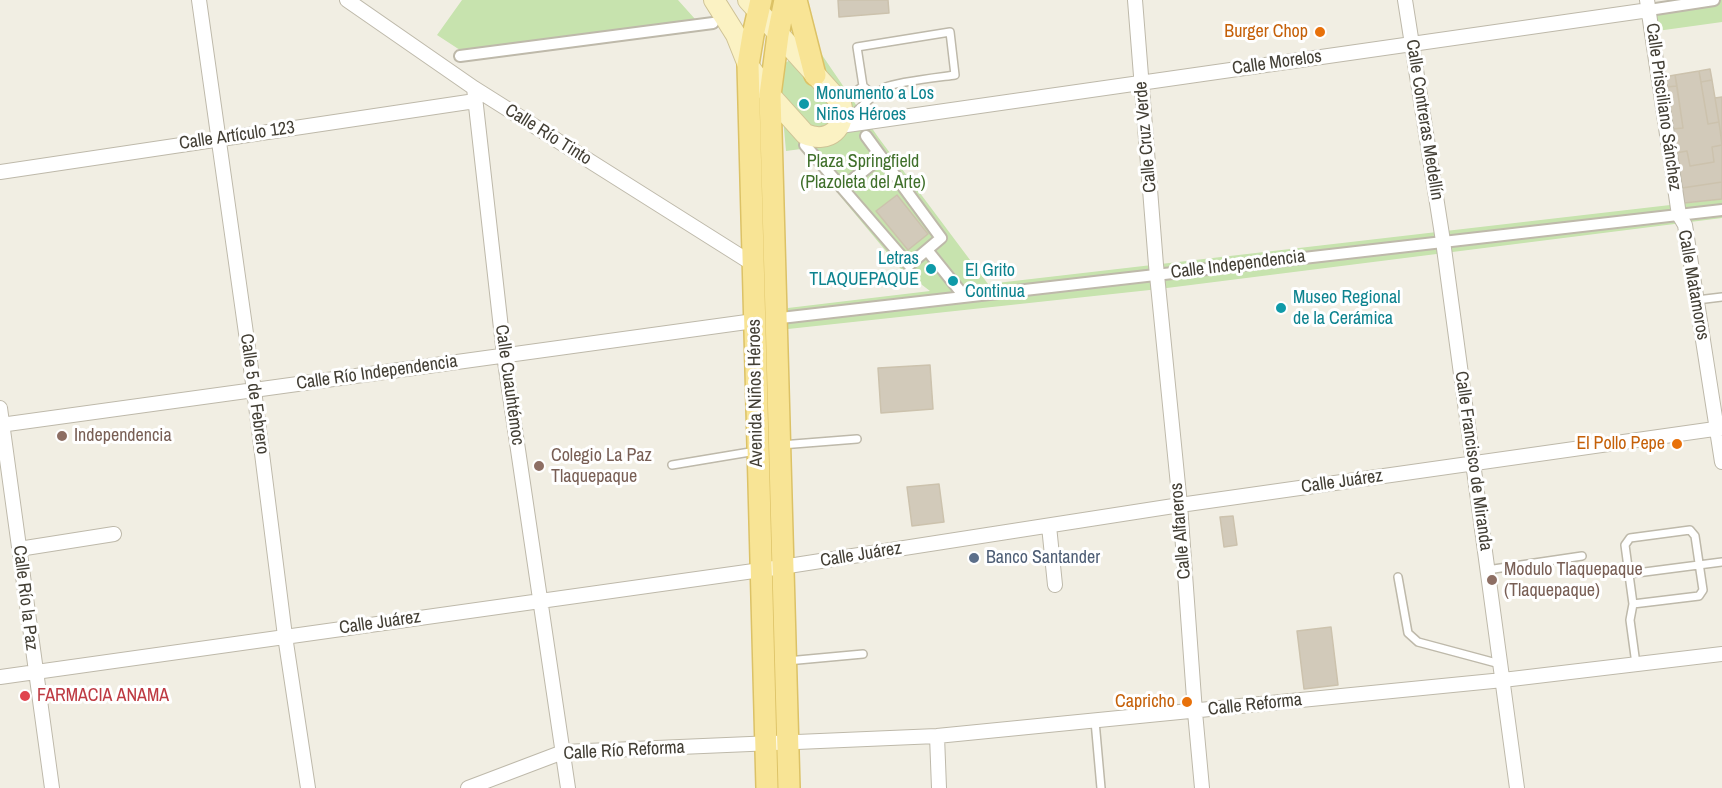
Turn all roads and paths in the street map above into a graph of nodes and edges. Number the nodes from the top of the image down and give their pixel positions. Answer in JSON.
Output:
{"nodes":[{"id":1,"x":199,"y":0,"type":"edge"},
{"id":2,"x":347,"y":0,"type":"edge"},
{"id":3,"x":714,"y":0,"type":"edge"},
{"id":4,"x":785,"y":0,"type":"edge"},
{"id":5,"x":796,"y":0,"type":"edge"},
{"id":6,"x":1135,"y":0,"type":"edge"},
{"id":7,"x":1405,"y":0,"type":"edge"},
{"id":8,"x":1714,"y":0,"type":"edge"},
{"id":9,"x":756,"y":4,"type":"edge"},
{"id":10,"x":1648,"y":5,"type":"edge"},
{"id":11,"x":713,"y":23,"type":"dead end"},
{"id":12,"x":778,"y":35,"type":"junction"},
{"id":13,"x":1412,"y":44,"type":"junction"},
{"id":14,"x":460,"y":57,"type":"dead end"},
{"id":15,"x":748,"y":65,"type":"junction"},
{"id":16,"x":815,"y":75,"type":"junction"},
{"id":17,"x":1142,"y":82,"type":"junction"},
{"id":18,"x":862,"y":86,"type":"junction"},
{"id":19,"x":474,"y":94,"type":"junction"},
{"id":20,"x":770,"y":95,"type":"junction"},
{"id":21,"x":875,"y":96,"type":"junction"},
{"id":22,"x":841,"y":103,"type":"junction"},
{"id":23,"x":840,"y":126,"type":"junction"},
{"id":24,"x":866,"y":136,"type":"dead end"},
{"id":25,"x":218,"y":139,"type":"junction"},
{"id":26,"x":805,"y":145,"type":"dead end"},
{"id":27,"x":881,"y":158,"type":"junction"},
{"id":28,"x":0,"y":172,"type":"edge"},
{"id":29,"x":842,"y":188,"type":"junction"},
{"id":30,"x":1722,"y":210,"type":"edge"},
{"id":31,"x":1679,"y":215,"type":"junction"},
{"id":32,"x":1443,"y":241,"type":"junction"},
{"id":33,"x":927,"y":250,"type":"junction"},
{"id":34,"x":753,"y":264,"type":"junction"},
{"id":35,"x":1157,"y":274,"type":"junction"},
{"id":36,"x":964,"y":296,"type":"junction"},
{"id":37,"x":1722,"y":297,"type":"edge"},
{"id":38,"x":1697,"y":300,"type":"junction"},
{"id":39,"x":776,"y":318,"type":"junction"},
{"id":40,"x":754,"y":321,"type":"junction"},
{"id":41,"x":504,"y":355,"type":"junction"},
{"id":42,"x":254,"y":390,"type":"junction"},
{"id":43,"x":0,"y":408,"type":"edge"},
{"id":44,"x":1,"y":424,"type":"edge"},
{"id":45,"x":1719,"y":428,"type":"edge"},
{"id":46,"x":857,"y":439,"type":"dead end"},
{"id":47,"x":779,"y":446,"type":"junction"},
{"id":48,"x":757,"y":451,"type":"junction"},
{"id":49,"x":1722,"y":462,"type":"edge"},
{"id":50,"x":1473,"y":463,"type":"junction"},
{"id":51,"x":672,"y":465,"type":"dead end"},
{"id":52,"x":1180,"y":505,"type":"junction"},
{"id":53,"x":1049,"y":526,"type":"junction"},
{"id":54,"x":114,"y":534,"type":"dead end"},
{"id":55,"x":19,"y":549,"type":"junction"},
{"id":56,"x":1582,"y":556,"type":"dead end"},
{"id":57,"x":1722,"y":562,"type":"edge"},
{"id":58,"x":1700,"y":565,"type":"junction"},
{"id":59,"x":782,"y":567,"type":"junction"},
{"id":60,"x":761,"y":570,"type":"junction"},
{"id":61,"x":1487,"y":570,"type":"junction"},
{"id":62,"x":1629,"y":574,"type":"junction"},
{"id":63,"x":1398,"y":577,"type":"dead end"},
{"id":64,"x":1055,"y":585,"type":"dead end"},
{"id":65,"x":542,"y":602,"type":"junction"},
{"id":66,"x":1633,"y":604,"type":"junction"},
{"id":67,"x":285,"y":636,"type":"junction"},
{"id":68,"x":863,"y":654,"type":"dead end"},
{"id":69,"x":1722,"y":654,"type":"edge"},
{"id":70,"x":785,"y":661,"type":"junction"},
{"id":71,"x":1500,"y":663,"type":"junction"},
{"id":72,"x":1636,"y":664,"type":"junction"},
{"id":73,"x":35,"y":672,"type":"junction"},
{"id":74,"x":0,"y":677,"type":"edge"},
{"id":75,"x":1503,"y":680,"type":"junction"},
{"id":76,"x":1195,"y":711,"type":"junction"},
{"id":77,"x":1095,"y":721,"type":"junction"},
{"id":78,"x":937,"y":736,"type":"junction"},
{"id":79,"x":787,"y":743,"type":"junction"},
{"id":80,"x":766,"y":744,"type":"junction"},
{"id":81,"x":563,"y":752,"type":"junction"},
{"id":82,"x":52,"y":788,"type":"edge"},
{"id":83,"x":308,"y":788,"type":"edge"},
{"id":84,"x":468,"y":788,"type":"edge"},
{"id":85,"x":568,"y":788,"type":"edge"},
{"id":86,"x":767,"y":788,"type":"edge"},
{"id":87,"x":789,"y":788,"type":"edge"},
{"id":88,"x":939,"y":788,"type":"edge"},
{"id":89,"x":1101,"y":788,"type":"edge"},
{"id":90,"x":1202,"y":788,"type":"edge"},
{"id":91,"x":1517,"y":788,"type":"edge"}],
"edges":[{"from":1,"to":25,"type":"street","name":"Calle 5 de Febrero"},
{"from":2,"to":19,"type":"street","name":"Calle Río Tinto"},
{"from":3,"to":15,"type":"main road"},
{"from":4,"to":12,"type":"main road","name":"Avenida Niños Héroes"},
{"from":5,"to":16,"type":"main road"},
{"from":6,"to":17,"type":"street","name":"Calle Cruz Verde"},
{"from":7,"to":13,"type":"street","name":"Calle Contreras Medellín"},
{"from":8,"to":10,"type":"street","name":"Calle Morelos"},
{"from":9,"to":12,"type":"main road"},
{"from":9,"to":15,"type":"main road","name":"Avenida Niños Héroes"},
{"from":10,"to":13,"type":"street","name":"Calle Morelos"},
{"from":10,"to":31,"type":"street","name":"Calle Prisciliano Sánchez"},
{"from":11,"to":14,"type":"street"},
{"from":12,"to":16,"type":"main road"},
{"from":12,"to":20,"type":"main road","name":"Avenida Niños Héroes"},
{"from":13,"to":17,"type":"street","name":"Calle Morelos"},
{"from":13,"to":32,"type":"street","name":"Calle Contreras Medellín"},
{"from":15,"to":20,"type":"main road"},
{"from":15,"to":34,"type":"main road","name":"Avenida Niños Héroes"},
{"from":16,"to":22,"type":"main road"},
{"from":17,"to":23,"type":"street","name":"Calle Morelos"},
{"from":17,"to":35,"type":"street","name":"Calle Cruz Verde"},
{"from":18,"to":21,"type":"lane"},
{"from":18,"to":21,"type":"lane"},
{"from":18,"to":22,"type":"lane"},
{"from":19,"to":25,"type":"street","name":"Calle Artículo 123"},
{"from":19,"to":34,"type":"street","name":"Calle Río Tinto"},
{"from":19,"to":41,"type":"street","name":"Calle Cuauhtémoc"},
{"from":20,"to":23,"type":"main road"},
{"from":20,"to":39,"type":"main road","name":"Avenida Niños Héroes"},
{"from":21,"to":23,"type":"lane"},
{"from":22,"to":23,"type":"main road"},
{"from":24,"to":27,"type":"street"},
{"from":25,"to":28,"type":"street","name":"Calle Artículo 123"},
{"from":25,"to":42,"type":"street","name":"Calle 5 de Febrero"},
{"from":26,"to":29,"type":"street"},
{"from":27,"to":29,"type":"street"},
{"from":27,"to":33,"type":"street"},
{"from":29,"to":33,"type":"street"},
{"from":30,"to":31,"type":"street","name":"Calle Independencia"},
{"from":31,"to":32,"type":"street","name":"Calle Independencia"},
{"from":31,"to":38,"type":"street","name":"Calle Matamoros"},
{"from":32,"to":35,"type":"street","name":"Calle Independencia"},
{"from":32,"to":50,"type":"street","name":"Calle Francisco de Miranda"},
{"from":33,"to":36,"type":"street"},
{"from":34,"to":40,"type":"main road","name":"Avenida Niños Héroes"},
{"from":35,"to":36,"type":"street","name":"Calle Independencia"},
{"from":35,"to":52,"type":"street","name":"Calle Alfareros"},
{"from":36,"to":39,"type":"street","name":"Calle Independencia"},
{"from":37,"to":38,"type":"lane"},
{"from":38,"to":45,"type":"street","name":"Calle Matamoros"},
{"from":39,"to":40,"type":"street","name":"Calle Independencia"},
{"from":39,"to":47,"type":"main road","name":"Avenida Niños Héroes"},
{"from":40,"to":41,"type":"street","name":"Calle Río Independencia"},
{"from":40,"to":48,"type":"main road","name":"Avenida Niños Héroes"},
{"from":41,"to":42,"type":"street","name":"Calle Río Independencia"},
{"from":41,"to":65,"type":"street","name":"Calle Cuauhtémoc"},
{"from":42,"to":44,"type":"street","name":"Calle Río Independencia"},
{"from":42,"to":67,"type":"street","name":"Calle 5 de Febrero"},
{"from":43,"to":44,"type":"street","name":"Calle Río la Paz"},
{"from":44,"to":55,"type":"street","name":"Calle Río la Paz"},
{"from":45,"to":49,"type":"street","name":"Calle Matamoros"},
{"from":45,"to":50,"type":"street","name":"Calle Juárez"},
{"from":46,"to":47,"type":"lane"},
{"from":47,"to":59,"type":"main road","name":"Avenida Niños Héroes"},
{"from":48,"to":51,"type":"lane"},
{"from":48,"to":60,"type":"main road","name":"Avenida Niños Héroes"},
{"from":50,"to":52,"type":"street","name":"Calle Juárez"},
{"from":50,"to":61,"type":"street","name":"Calle Francisco de Miranda"},
{"from":52,"to":53,"type":"street","name":"Calle Juárez"},
{"from":52,"to":76,"type":"street","name":"Calle Alfareros"},
{"from":53,"to":59,"type":"street","name":"Calle Juárez"},
{"from":53,"to":64,"type":"street"},
{"from":54,"to":55,"type":"street"},
{"from":55,"to":73,"type":"street","name":"Calle Río la Paz"},
{"from":56,"to":61,"type":"lane"},
{"from":57,"to":58,"type":"lane"},
{"from":58,"to":62,"type":"lane"},
{"from":58,"to":62,"type":"lane"},
{"from":58,"to":66,"type":"lane"},
{"from":59,"to":60,"type":"street","name":"Calle Juárez"},
{"from":59,"to":70,"type":"main road","name":"Avenida Niños Héroes"},
{"from":60,"to":65,"type":"street","name":"Calle Juárez"},
{"from":60,"to":80,"type":"main road","name":"Avenida Niños Héroes"},
{"from":61,"to":71,"type":"street","name":"Calle Francisco de Miranda"},
{"from":62,"to":66,"type":"lane"},
{"from":63,"to":71,"type":"lane"},
{"from":65,"to":67,"type":"street","name":"Calle Juárez"},
{"from":65,"to":81,"type":"street","name":"Calle Cuauhtémoc"},
{"from":66,"to":72,"type":"lane"},
{"from":67,"to":73,"type":"street","name":"Calle Juárez"},
{"from":67,"to":83,"type":"street","name":"Calle 5 de Febrero"},
{"from":68,"to":70,"type":"lane"},
{"from":69,"to":72,"type":"street","name":"Calle Reforma"},
{"from":70,"to":79,"type":"main road","name":"Avenida Niños Héroes"},
{"from":71,"to":75,"type":"street","name":"Calle Francisco de Miranda"},
{"from":72,"to":75,"type":"street","name":"Calle Reforma"},
{"from":73,"to":74,"type":"street","name":"Calle Juárez"},
{"from":73,"to":82,"type":"street","name":"Calle Río la Paz"},
{"from":75,"to":76,"type":"street","name":"Calle Reforma"},
{"from":75,"to":91,"type":"street","name":"Calle Francisco de Miranda"},
{"from":76,"to":77,"type":"street","name":"Calle Reforma"},
{"from":76,"to":90,"type":"street","name":"Calle Alfareros"},
{"from":77,"to":78,"type":"street","name":"Calle Reforma"},
{"from":77,"to":89,"type":"lane"},
{"from":78,"to":79,"type":"street","name":"Calle Reforma"},
{"from":78,"to":88,"type":"street"},
{"from":79,"to":80,"type":"street","name":"Calle Río Reforma"},
{"from":79,"to":87,"type":"main road","name":"Avenida Niños Héroes"},
{"from":80,"to":81,"type":"street","name":"Calle Río Reforma"},
{"from":80,"to":86,"type":"main road","name":"Avenida Niños Héroes"},
{"from":81,"to":84,"type":"street","name":"Calle Río Reforma"},
{"from":81,"to":85,"type":"street","name":"Calle Cuauhtémoc"}]}
